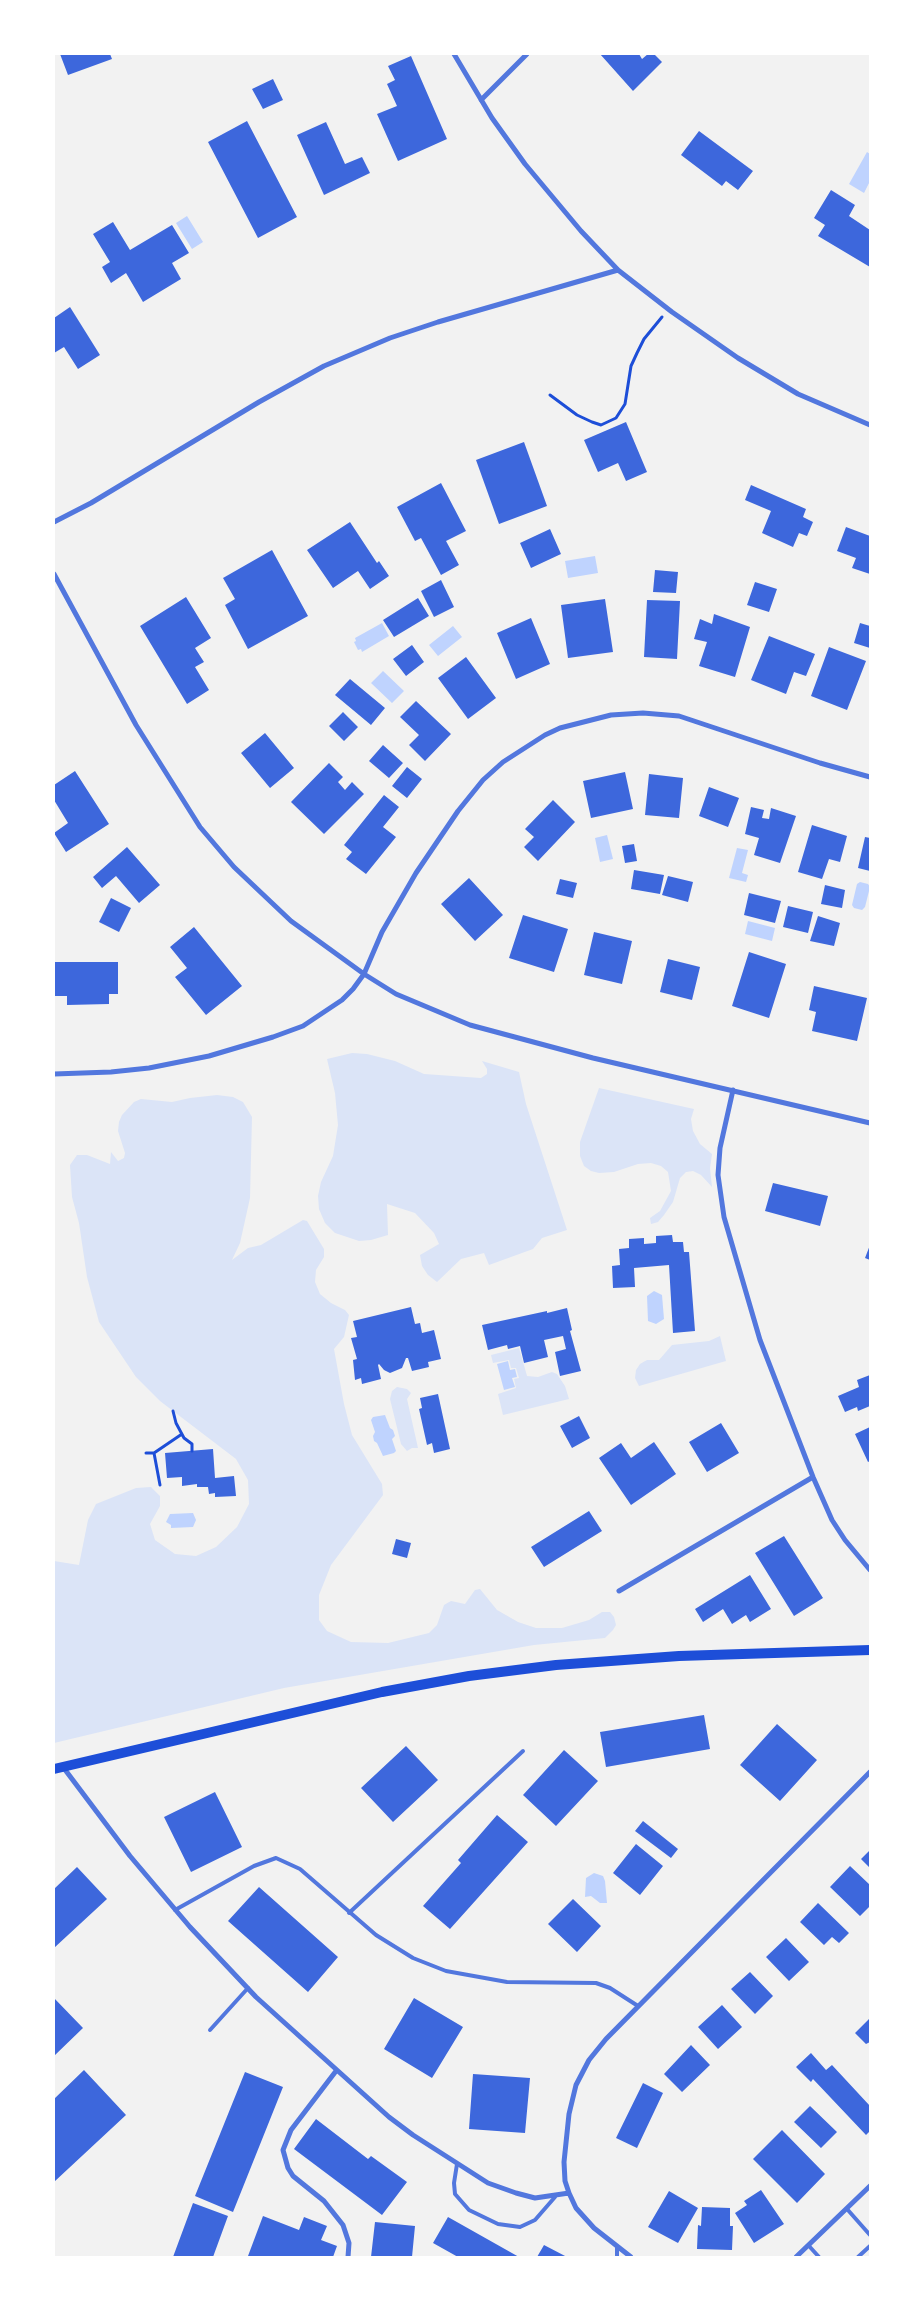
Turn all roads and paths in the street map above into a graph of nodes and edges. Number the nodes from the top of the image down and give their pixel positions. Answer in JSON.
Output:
{"nodes":[{"id":1,"x":454,"y":54,"type":"edge"},
{"id":2,"x":527,"y":54,"type":"edge"},
{"id":3,"x":481,"y":100,"type":"junction"},
{"id":4,"x":618,"y":270,"type":"junction"},
{"id":5,"x":669,"y":309,"type":"junction"},
{"id":6,"x":550,"y":395,"type":"dead end"},
{"id":7,"x":870,"y":425,"type":"edge"},
{"id":8,"x":54,"y":522,"type":"edge"},
{"id":9,"x":54,"y":574,"type":"edge"},
{"id":10,"x":870,"y":777,"type":"edge"},
{"id":11,"x":364,"y":974,"type":"junction"},
{"id":12,"x":54,"y":1074,"type":"edge"},
{"id":13,"x":734,"y":1090,"type":"junction"},
{"id":14,"x":870,"y":1123,"type":"edge"},
{"id":15,"x":173,"y":1411,"type":"dead end"},
{"id":16,"x":182,"y":1434,"type":"junction"},
{"id":17,"x":192,"y":1451,"type":"dead end"},
{"id":18,"x":146,"y":1453,"type":"dead end"},
{"id":19,"x":154,"y":1453,"type":"junction"},
{"id":20,"x":813,"y":1477,"type":"junction"},
{"id":21,"x":160,"y":1485,"type":"dead end"},
{"id":22,"x":870,"y":1570,"type":"edge"},
{"id":23,"x":619,"y":1591,"type":"dead end"},
{"id":24,"x":870,"y":1650,"type":"edge"},
{"id":25,"x":523,"y":1751,"type":"dead end"},
{"id":26,"x":58,"y":1768,"type":"edge"},
{"id":27,"x":870,"y":1772,"type":"edge"},
{"id":28,"x":175,"y":1910,"type":"junction"},
{"id":29,"x":349,"y":1913,"type":"junction"},
{"id":30,"x":248,"y":1988,"type":"junction"},
{"id":31,"x":638,"y":2006,"type":"junction"},
{"id":32,"x":210,"y":2030,"type":"dead end"},
{"id":33,"x":336,"y":2071,"type":"junction"},
{"id":34,"x":457,"y":2164,"type":"junction"},
{"id":35,"x":870,"y":2186,"type":"edge"},
{"id":36,"x":568,"y":2193,"type":"junction"},
{"id":37,"x":555,"y":2196,"type":"junction"},
{"id":38,"x":847,"y":2209,"type":"junction"},
{"id":39,"x":870,"y":2235,"type":"edge"},
{"id":40,"x":809,"y":2246,"type":"junction"},
{"id":41,"x":870,"y":2246,"type":"edge"},
{"id":42,"x":617,"y":2247,"type":"junction"},
{"id":43,"x":348,"y":2257,"type":"edge"},
{"id":44,"x":617,"y":2257,"type":"edge"},
{"id":45,"x":631,"y":2257,"type":"edge"},
{"id":46,"x":796,"y":2257,"type":"edge"},
{"id":47,"x":819,"y":2257,"type":"edge"},
{"id":48,"x":858,"y":2257,"type":"edge"}],
"edges":[{"from":1,"to":3,"type":"street"},
{"from":2,"to":3,"type":"street"},
{"from":3,"to":4,"type":"street"},
{"from":4,"to":5,"type":"street"},
{"from":4,"to":8,"type":"street"},
{"from":5,"to":6,"type":"path"},
{"from":5,"to":7,"type":"street"},
{"from":9,"to":11,"type":"street"},
{"from":10,"to":11,"type":"street"},
{"from":11,"to":12,"type":"street"},
{"from":11,"to":13,"type":"street"},
{"from":13,"to":14,"type":"street"},
{"from":13,"to":20,"type":"street"},
{"from":15,"to":16,"type":"path"},
{"from":16,"to":17,"type":"path"},
{"from":16,"to":19,"type":"path"},
{"from":18,"to":19,"type":"path"},
{"from":19,"to":21,"type":"path"},
{"from":20,"to":22,"type":"street"},
{"from":20,"to":23,"type":"street"},
{"from":24,"to":26,"type":"main road"},
{"from":25,"to":29,"type":"lane"},
{"from":26,"to":28,"type":"street"},
{"from":27,"to":31,"type":"street"},
{"from":28,"to":29,"type":"lane"},
{"from":28,"to":30,"type":"street"},
{"from":29,"to":31,"type":"lane"},
{"from":30,"to":32,"type":"lane"},
{"from":30,"to":33,"type":"street"},
{"from":31,"to":36,"type":"street"},
{"from":33,"to":34,"type":"street"},
{"from":33,"to":43,"type":"street"},
{"from":34,"to":37,"type":"street"},
{"from":34,"to":37,"type":"lane"},
{"from":35,"to":38,"type":"street"},
{"from":36,"to":37,"type":"street"},
{"from":36,"to":42,"type":"street"},
{"from":38,"to":39,"type":"lane"},
{"from":38,"to":40,"type":"street"},
{"from":40,"to":46,"type":"street"},
{"from":40,"to":47,"type":"lane"},
{"from":41,"to":48,"type":"lane"},
{"from":42,"to":44,"type":"lane"},
{"from":42,"to":45,"type":"street"}]}
